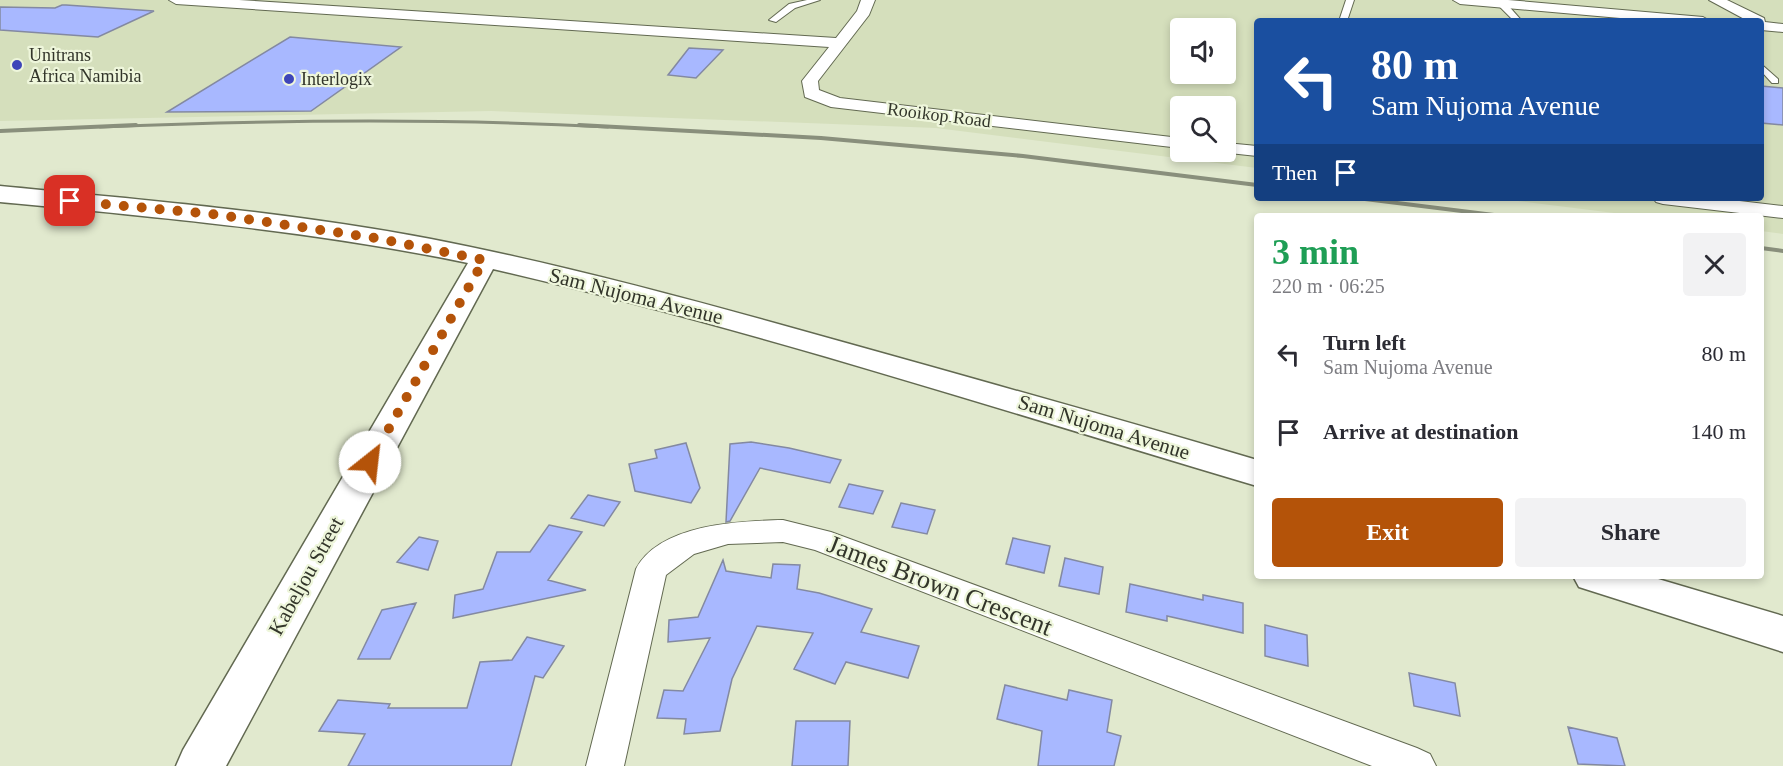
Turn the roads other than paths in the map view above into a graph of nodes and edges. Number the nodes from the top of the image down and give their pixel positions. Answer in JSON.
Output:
{"nodes":[{"id":1,"x":176,"y":0,"type":"edge"},
{"id":2,"x":816,"y":0,"type":"edge"},
{"id":3,"x":868,"y":0,"type":"edge"},
{"id":4,"x":1350,"y":0,"type":"edge"},
{"id":5,"x":1460,"y":0,"type":"edge"},
{"id":6,"x":1716,"y":0,"type":"edge"},
{"id":7,"x":1503,"y":4,"type":"junction"},
{"id":8,"x":1344,"y":18,"type":"edge"},
{"id":9,"x":1515,"y":18,"type":"edge"},
{"id":10,"x":1668,"y":18,"type":"edge"},
{"id":11,"x":1753,"y":18,"type":"edge"},
{"id":12,"x":773,"y":20,"type":"dead end"},
{"id":13,"x":837,"y":43,"type":"junction"},
{"id":14,"x":1764,"y":69,"type":"edge"},
{"id":15,"x":1775,"y":81,"type":"dead end"},
{"id":16,"x":1170,"y":141,"type":"edge"},
{"id":17,"x":1236,"y":149,"type":"edge"},
{"id":18,"x":1254,"y":151,"type":"edge"},
{"id":19,"x":0,"y":194,"type":"edge"},
{"id":20,"x":1689,"y":201,"type":"edge"},
{"id":21,"x":1783,"y":212,"type":"edge"},
{"id":22,"x":484,"y":260,"type":"junction"},
{"id":23,"x":1254,"y":472,"type":"edge"},
{"id":24,"x":1603,"y":579,"type":"edge"},
{"id":25,"x":1783,"y":634,"type":"edge"},
{"id":26,"x":200,"y":766,"type":"edge"},
{"id":27,"x":605,"y":766,"type":"edge"},
{"id":28,"x":1417,"y":766,"type":"edge"}],
"edges":[{"from":1,"to":13,"type":"street"},
{"from":2,"to":12,"type":"lane"},
{"from":3,"to":13,"type":"street","name":"Rooikop Road"},
{"from":4,"to":8,"type":"lane"},
{"from":5,"to":7,"type":"street"},
{"from":6,"to":11,"type":"street"},
{"from":7,"to":9,"type":"lane"},
{"from":7,"to":10,"type":"street"},
{"from":13,"to":16,"type":"street","name":"Rooikop Road"},
{"from":14,"to":15,"type":"lane"},
{"from":17,"to":18,"type":"street"},
{"from":19,"to":22,"type":"street","name":"Sam Nujoma Avenue"},
{"from":20,"to":21,"type":"street"},
{"from":22,"to":23,"type":"street","name":"Sam Nujoma Avenue"},
{"from":22,"to":26,"type":"street","name":"Kabeljou Street"},
{"from":24,"to":25,"type":"street"},
{"from":27,"to":28,"type":"street","name":"James Brown Crescent"}]}
